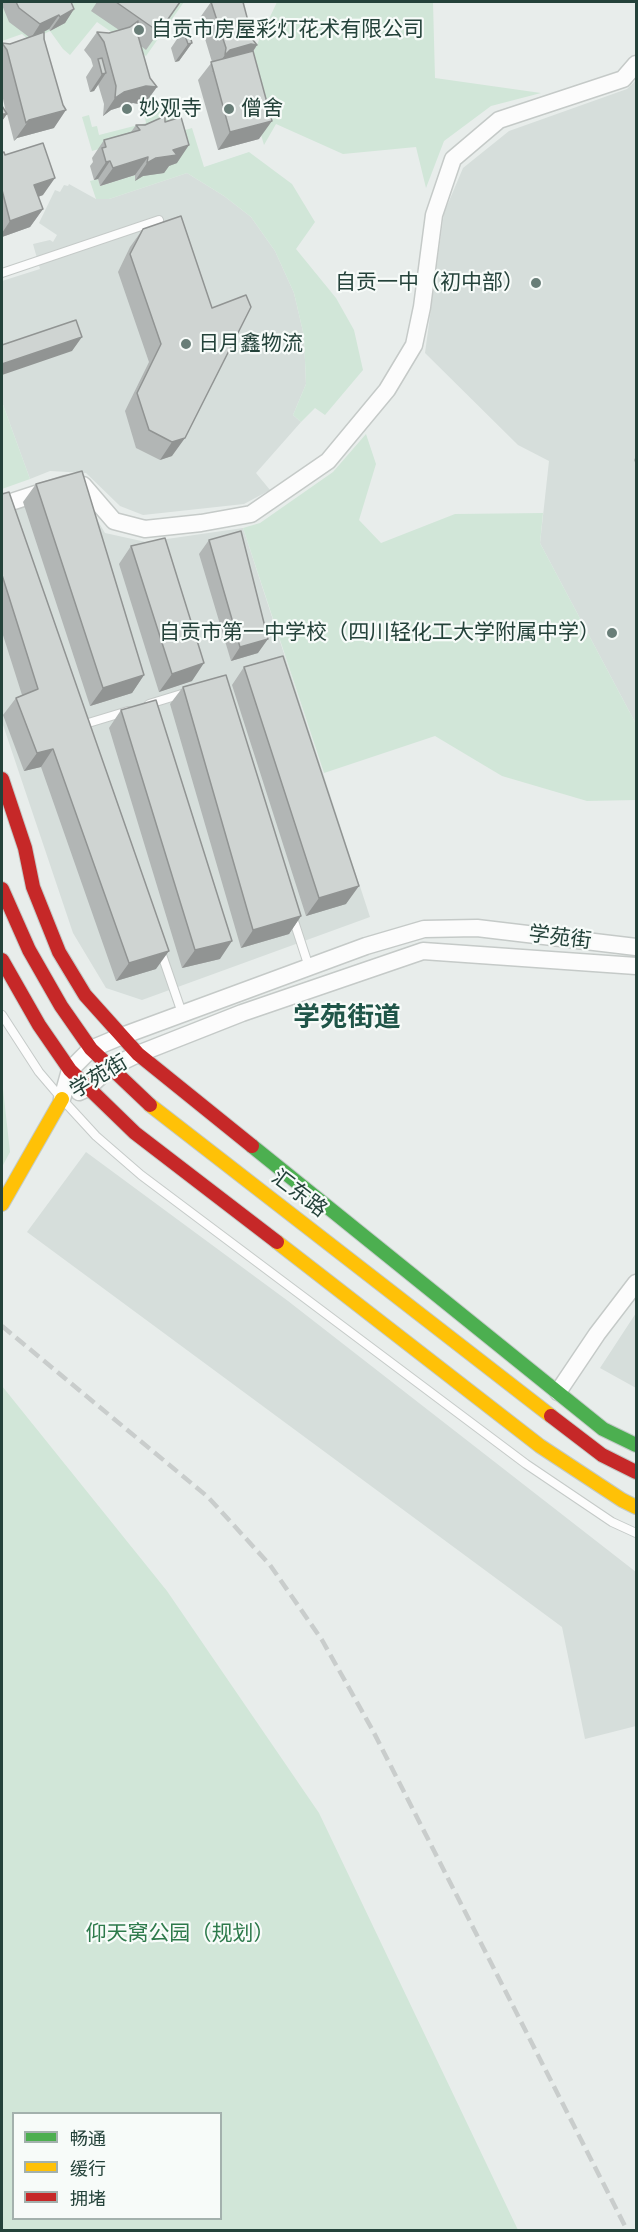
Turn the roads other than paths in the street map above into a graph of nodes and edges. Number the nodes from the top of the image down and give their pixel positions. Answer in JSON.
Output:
{"nodes":[{"id":1,"x":636,"y":64,"type":"edge"},
{"id":2,"x":159,"y":220,"type":"dead end"},
{"id":3,"x":2,"y":273,"type":"edge"},
{"id":4,"x":9,"y":507,"type":"edge"},
{"id":5,"x":195,"y":690,"type":"edge"},
{"id":6,"x":81,"y":713,"type":"edge"},
{"id":7,"x":85,"y":724,"type":"junction"},
{"id":8,"x":89,"y":735,"type":"edge"},
{"id":9,"x":2,"y":778,"type":"edge"},
{"id":10,"x":2,"y":889,"type":"edge"},
{"id":11,"x":290,"y":910,"type":"edge"},
{"id":12,"x":156,"y":936,"type":"edge"},
{"id":13,"x":636,"y":947,"type":"edge"},
{"id":14,"x":2,"y":960,"type":"edge"},
{"id":15,"x":636,"y":966,"type":"edge"},
{"id":16,"x":309,"y":967,"type":"junction"},
{"id":17,"x":182,"y":1014,"type":"junction"},
{"id":18,"x":2,"y":1015,"type":"edge"},
{"id":19,"x":122,"y":1036,"type":"junction"},
{"id":20,"x":91,"y":1049,"type":"junction"},
{"id":21,"x":138,"y":1054,"type":"junction"},
{"id":22,"x":109,"y":1068,"type":"junction"},
{"id":23,"x":70,"y":1070,"type":"junction"},
{"id":24,"x":88,"y":1088,"type":"junction"},
{"id":25,"x":62,"y":1099,"type":"junction"},
{"id":26,"x":2,"y":1204,"type":"edge"},
{"id":27,"x":636,"y":1283,"type":"edge"},
{"id":28,"x":558,"y":1392,"type":"junction"},
{"id":29,"x":636,"y":1445,"type":"edge"},
{"id":30,"x":636,"y":1472,"type":"edge"},
{"id":31,"x":636,"y":1507,"type":"edge"},
{"id":32,"x":636,"y":1533,"type":"edge"}],
"edges":[{"from":1,"to":4,"type":"street"},
{"from":2,"to":3,"type":"lane"},
{"from":5,"to":7,"type":"lane"},
{"from":6,"to":7,"type":"lane"},
{"from":7,"to":8,"type":"lane"},
{"from":9,"to":19,"type":"main road"},
{"from":10,"to":20,"type":"main road","name":"汇东路"},
{"from":11,"to":16,"type":"lane"},
{"from":12,"to":17,"type":"lane"},
{"from":13,"to":16,"type":"street","name":"学苑街"},
{"from":14,"to":23,"type":"main road"},
{"from":15,"to":21,"type":"street","name":"学苑街"},
{"from":16,"to":17,"type":"street","name":"学苑街"},
{"from":17,"to":19,"type":"street","name":"学苑街"},
{"from":18,"to":25,"type":"lane"},
{"from":19,"to":20,"type":"street","name":"学苑街"},
{"from":19,"to":21,"type":"main road"},
{"from":20,"to":22,"type":"main road","name":"汇东路"},
{"from":20,"to":23,"type":"street","name":"学苑街"},
{"from":21,"to":22,"type":"street","name":"学苑街"},
{"from":21,"to":28,"type":"main road"},
{"from":22,"to":24,"type":"street","name":"学苑街"},
{"from":22,"to":30,"type":"main road","name":"汇东路"},
{"from":23,"to":24,"type":"main road"},
{"from":23,"to":25,"type":"street","name":"学苑街"},
{"from":24,"to":25,"type":"street","name":"学苑街"},
{"from":24,"to":31,"type":"main road"},
{"from":25,"to":26,"type":"main road"},
{"from":25,"to":32,"type":"lane"},
{"from":27,"to":28,"type":"street"},
{"from":28,"to":29,"type":"main road"}]}
